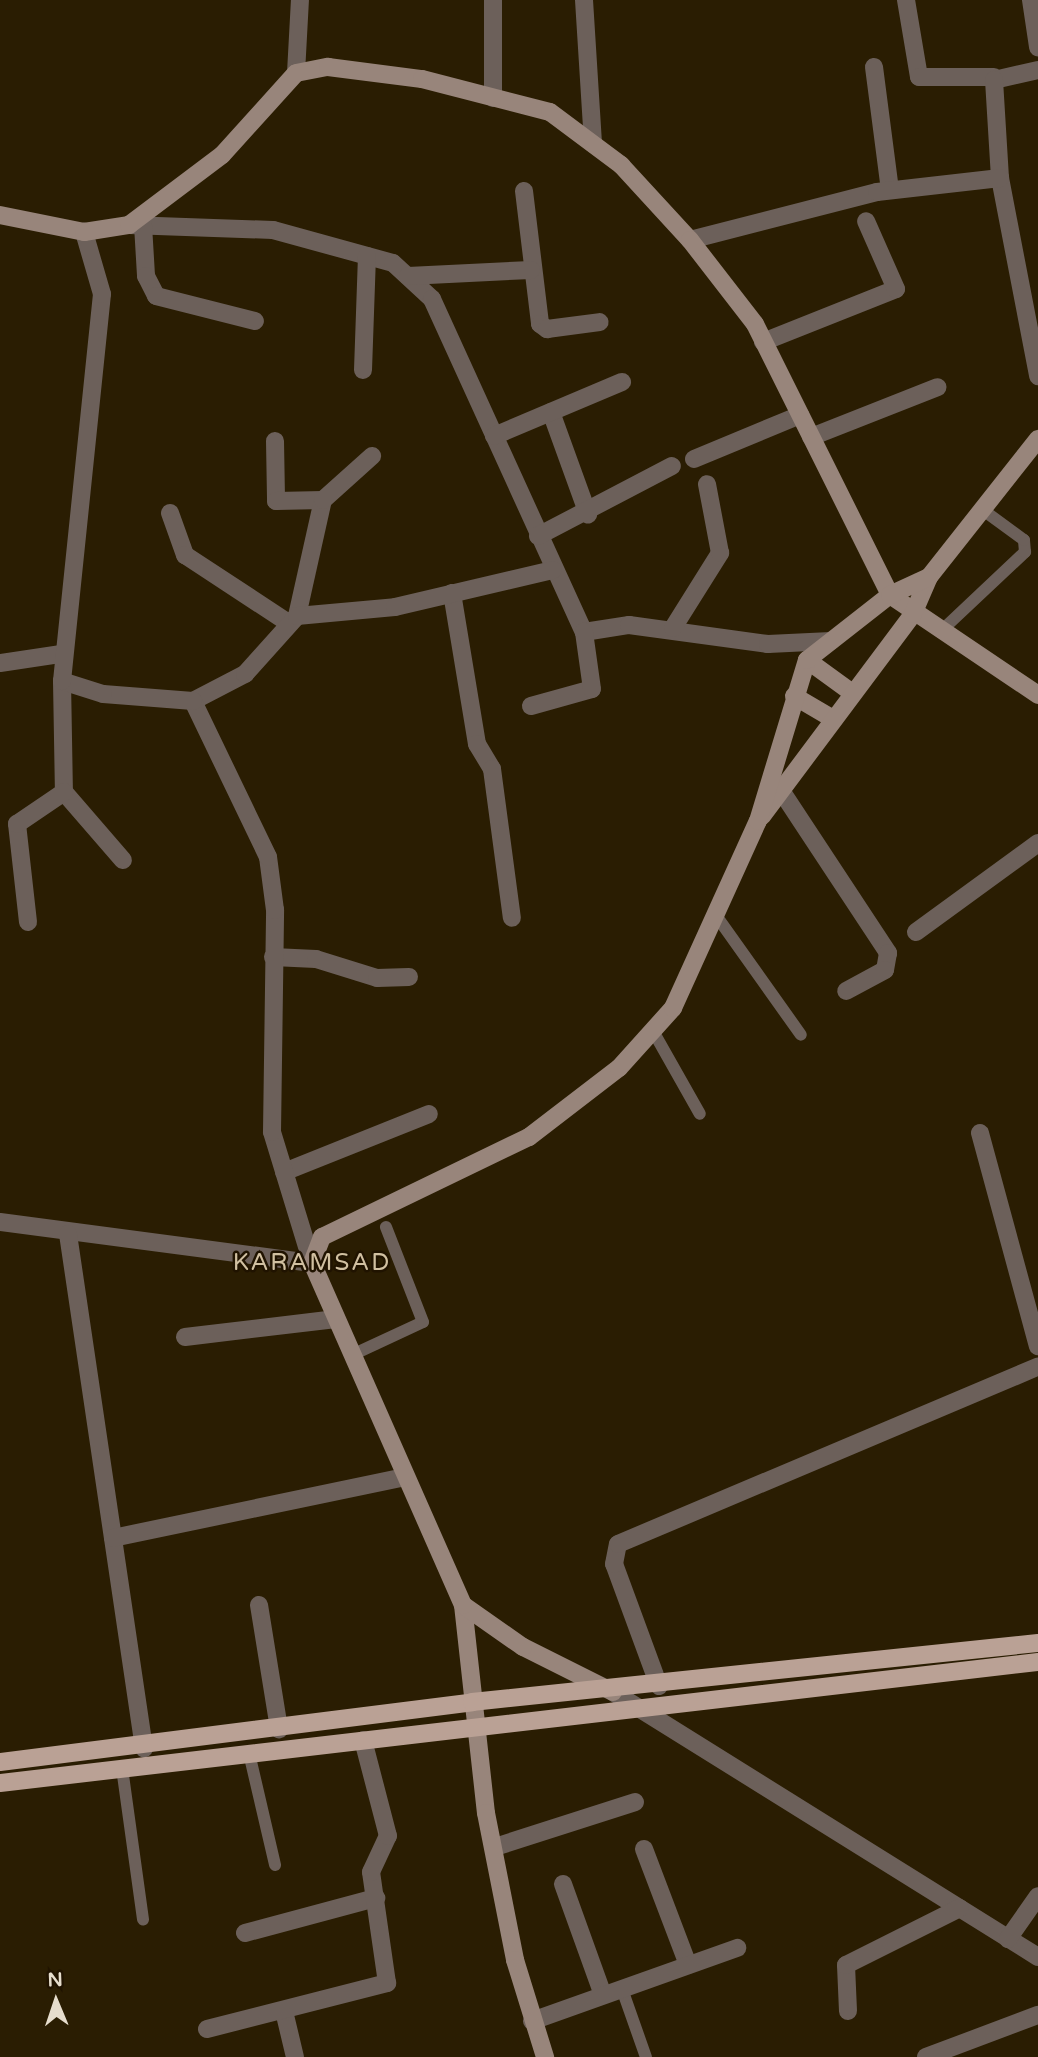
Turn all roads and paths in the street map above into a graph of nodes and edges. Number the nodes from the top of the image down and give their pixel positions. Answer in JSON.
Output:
{"nodes":[{"id":1,"x":300,"y":0,"type":"edge"},
{"id":2,"x":493,"y":0,"type":"edge"},
{"id":3,"x":584,"y":0,"type":"edge"},
{"id":4,"x":906,"y":0,"type":"edge"},
{"id":5,"x":1031,"y":0,"type":"edge"},
{"id":6,"x":1038,"y":47,"type":"edge"},
{"id":7,"x":874,"y":67,"type":"dead end"},
{"id":8,"x":1038,"y":70,"type":"edge"},
{"id":9,"x":296,"y":74,"type":"junction"},
{"id":10,"x":995,"y":77,"type":"junction"},
{"id":11,"x":493,"y":98,"type":"junction"},
{"id":12,"x":593,"y":144,"type":"junction"},
{"id":13,"x":1000,"y":178,"type":"junction"},
{"id":14,"x":890,"y":190,"type":"junction"},
{"id":15,"x":524,"y":191,"type":"dead end"},
{"id":16,"x":0,"y":215,"type":"edge"},
{"id":17,"x":866,"y":221,"type":"dead end"},
{"id":18,"x":136,"y":225,"type":"junction"},
{"id":19,"x":84,"y":232,"type":"junction"},
{"id":20,"x":690,"y":240,"type":"junction"},
{"id":21,"x":367,"y":256,"type":"junction"},
{"id":22,"x":531,"y":270,"type":"junction"},
{"id":23,"x":408,"y":276,"type":"junction"},
{"id":24,"x":255,"y":321,"type":"dead end"},
{"id":25,"x":600,"y":322,"type":"dead end"},
{"id":26,"x":763,"y":342,"type":"junction"},
{"id":27,"x":363,"y":370,"type":"dead end"},
{"id":28,"x":1038,"y":376,"type":"edge"},
{"id":29,"x":622,"y":382,"type":"dead end"},
{"id":30,"x":938,"y":387,"type":"dead end"},
{"id":31,"x":551,"y":412,"type":"junction"},
{"id":32,"x":800,"y":415,"type":"junction"},
{"id":33,"x":494,"y":436,"type":"junction"},
{"id":34,"x":811,"y":437,"type":"junction"},
{"id":35,"x":1038,"y":439,"type":"edge"},
{"id":36,"x":275,"y":441,"type":"dead end"},
{"id":37,"x":372,"y":456,"type":"dead end"},
{"id":38,"x":694,"y":458,"type":"dead end"},
{"id":39,"x":672,"y":466,"type":"dead end"},
{"id":40,"x":707,"y":484,"type":"dead end"},
{"id":41,"x":323,"y":499,"type":"junction"},
{"id":42,"x":983,"y":510,"type":"junction"},
{"id":43,"x":170,"y":513,"type":"dead end"},
{"id":44,"x":588,"y":514,"type":"junction"},
{"id":45,"x":538,"y":536,"type":"junction"},
{"id":46,"x":553,"y":569,"type":"junction"},
{"id":47,"x":929,"y":577,"type":"junction"},
{"id":48,"x":452,"y":593,"type":"junction"},
{"id":49,"x":890,"y":595,"type":"junction"},
{"id":50,"x":913,"y":614,"type":"junction"},
{"id":51,"x":292,"y":619,"type":"junction"},
{"id":52,"x":673,"y":628,"type":"junction"},
{"id":53,"x":584,"y":632,"type":"junction"},
{"id":54,"x":940,"y":632,"type":"junction"},
{"id":55,"x":831,"y":640,"type":"junction"},
{"id":56,"x":61,"y":654,"type":"junction"},
{"id":57,"x":807,"y":660,"type":"junction"},
{"id":58,"x":0,"y":663,"type":"edge"},
{"id":59,"x":62,"y":681,"type":"junction"},
{"id":60,"x":851,"y":692,"type":"junction"},
{"id":61,"x":1038,"y":695,"type":"edge"},
{"id":62,"x":794,"y":696,"type":"junction"},
{"id":63,"x":193,"y":701,"type":"junction"},
{"id":64,"x":531,"y":706,"type":"dead end"},
{"id":65,"x":833,"y":719,"type":"junction"},
{"id":66,"x":65,"y":792,"type":"junction"},
{"id":67,"x":782,"y":792,"type":"junction"},
{"id":68,"x":758,"y":821,"type":"junction"},
{"id":69,"x":1038,"y":843,"type":"edge"},
{"id":70,"x":123,"y":860,"type":"dead end"},
{"id":71,"x":715,"y":914,"type":"junction"},
{"id":72,"x":512,"y":918,"type":"dead end"},
{"id":73,"x":28,"y":922,"type":"dead end"},
{"id":74,"x":916,"y":932,"type":"dead end"},
{"id":75,"x":273,"y":957,"type":"junction"},
{"id":76,"x":409,"y":977,"type":"dead end"},
{"id":77,"x":846,"y":991,"type":"dead end"},
{"id":78,"x":653,"y":1031,"type":"junction"},
{"id":79,"x":801,"y":1035,"type":"dead end"},
{"id":80,"x":429,"y":1114,"type":"dead end"},
{"id":81,"x":700,"y":1114,"type":"dead end"},
{"id":82,"x":980,"y":1133,"type":"dead end"},
{"id":83,"x":284,"y":1172,"type":"junction"},
{"id":84,"x":0,"y":1222,"type":"edge"},
{"id":85,"x":386,"y":1227,"type":"dead end"},
{"id":86,"x":68,"y":1234,"type":"junction"},
{"id":87,"x":312,"y":1263,"type":"junction"},
{"id":88,"x":336,"y":1319,"type":"junction"},
{"id":89,"x":185,"y":1337,"type":"dead end"},
{"id":90,"x":1038,"y":1346,"type":"edge"},
{"id":91,"x":352,"y":1355,"type":"junction"},
{"id":92,"x":1038,"y":1367,"type":"edge"},
{"id":93,"x":406,"y":1477,"type":"junction"},
{"id":94,"x":113,"y":1538,"type":"junction"},
{"id":95,"x":259,"y":1605,"type":"dead end"},
{"id":96,"x":463,"y":1605,"type":"junction"},
{"id":97,"x":1038,"y":1643,"type":"edge"},
{"id":98,"x":1038,"y":1662,"type":"edge"},
{"id":99,"x":659,"y":1686,"type":"junction"},
{"id":100,"x":613,"y":1692,"type":"junction"},
{"id":101,"x":472,"y":1702,"type":"junction"},
{"id":102,"x":642,"y":1710,"type":"junction"},
{"id":103,"x":475,"y":1726,"type":"junction"},
{"id":104,"x":279,"y":1729,"type":"junction"},
{"id":105,"x":363,"y":1740,"type":"junction"},
{"id":106,"x":144,"y":1748,"type":"junction"},
{"id":107,"x":249,"y":1753,"type":"junction"},
{"id":108,"x":0,"y":1762,"type":"edge"},
{"id":109,"x":122,"y":1768,"type":"junction"},
{"id":110,"x":0,"y":1783,"type":"edge"},
{"id":111,"x":635,"y":1801,"type":"dead end"},
{"id":112,"x":495,"y":1847,"type":"junction"},
{"id":113,"x":644,"y":1849,"type":"dead end"},
{"id":114,"x":275,"y":1865,"type":"dead end"},
{"id":115,"x":563,"y":1884,"type":"dead end"},
{"id":116,"x":1038,"y":1896,"type":"edge"},
{"id":117,"x":376,"y":1898,"type":"junction"},
{"id":118,"x":960,"y":1908,"type":"junction"},
{"id":119,"x":143,"y":1920,"type":"dead end"},
{"id":120,"x":245,"y":1933,"type":"dead end"},
{"id":121,"x":1008,"y":1939,"type":"junction"},
{"id":122,"x":737,"y":1948,"type":"dead end"},
{"id":123,"x":1038,"y":1957,"type":"edge"},
{"id":124,"x":688,"y":1965,"type":"junction"},
{"id":125,"x":622,"y":1989,"type":"junction"},
{"id":126,"x":604,"y":1995,"type":"junction"},
{"id":127,"x":284,"y":2011,"type":"junction"},
{"id":128,"x":848,"y":2011,"type":"dead end"},
{"id":129,"x":1038,"y":2015,"type":"edge"},
{"id":130,"x":532,"y":2021,"type":"junction"},
{"id":131,"x":207,"y":2029,"type":"dead end"},
{"id":132,"x":295,"y":2057,"type":"edge"},
{"id":133,"x":545,"y":2057,"type":"edge"},
{"id":134,"x":646,"y":2057,"type":"edge"},
{"id":135,"x":926,"y":2057,"type":"edge"}],
"edges":[{"from":1,"to":9,"type":"street"},
{"from":2,"to":11,"type":"street"},
{"from":3,"to":12,"type":"street"},
{"from":4,"to":10,"type":"street"},
{"from":5,"to":6,"type":"street"},
{"from":7,"to":14,"type":"street"},
{"from":8,"to":10,"type":"street"},
{"from":9,"to":11,"type":"street"},
{"from":9,"to":18,"type":"street"},
{"from":10,"to":13,"type":"street"},
{"from":11,"to":12,"type":"street"},
{"from":12,"to":20,"type":"street"},
{"from":13,"to":14,"type":"street"},
{"from":13,"to":28,"type":"street"},
{"from":14,"to":20,"type":"street"},
{"from":15,"to":22,"type":"street"},
{"from":16,"to":19,"type":"street"},
{"from":17,"to":26,"type":"street"},
{"from":18,"to":19,"type":"street"},
{"from":18,"to":21,"type":"street"},
{"from":18,"to":24,"type":"street"},
{"from":19,"to":56,"type":"street"},
{"from":20,"to":26,"type":"street"},
{"from":21,"to":23,"type":"street"},
{"from":21,"to":27,"type":"street"},
{"from":22,"to":23,"type":"street"},
{"from":22,"to":25,"type":"street"},
{"from":23,"to":33,"type":"street"},
{"from":26,"to":32,"type":"street"},
{"from":29,"to":31,"type":"street"},
{"from":30,"to":34,"type":"street"},
{"from":31,"to":33,"type":"street"},
{"from":31,"to":44,"type":"street"},
{"from":32,"to":34,"type":"street"},
{"from":32,"to":38,"type":"street"},
{"from":33,"to":45,"type":"street"},
{"from":34,"to":49,"type":"street"},
{"from":35,"to":42,"type":"street"},
{"from":36,"to":41,"type":"street"},
{"from":37,"to":41,"type":"street"},
{"from":39,"to":44,"type":"street"},
{"from":40,"to":52,"type":"street"},
{"from":41,"to":51,"type":"street"},
{"from":42,"to":47,"type":"street"},
{"from":42,"to":54,"type":"lane"},
{"from":43,"to":51,"type":"street"},
{"from":44,"to":45,"type":"street"},
{"from":45,"to":46,"type":"street"},
{"from":46,"to":48,"type":"street"},
{"from":46,"to":53,"type":"street"},
{"from":47,"to":49,"type":"street"},
{"from":47,"to":50,"type":"street"},
{"from":48,"to":51,"type":"street"},
{"from":48,"to":72,"type":"street"},
{"from":49,"to":50,"type":"street"},
{"from":49,"to":55,"type":"street"},
{"from":50,"to":54,"type":"street"},
{"from":50,"to":60,"type":"street"},
{"from":51,"to":63,"type":"street"},
{"from":52,"to":53,"type":"street"},
{"from":52,"to":55,"type":"street"},
{"from":53,"to":64,"type":"street"},
{"from":54,"to":61,"type":"street"},
{"from":55,"to":57,"type":"street"},
{"from":56,"to":58,"type":"street"},
{"from":56,"to":59,"type":"street"},
{"from":57,"to":60,"type":"street"},
{"from":57,"to":62,"type":"street"},
{"from":59,"to":63,"type":"street"},
{"from":59,"to":66,"type":"street"},
{"from":60,"to":65,"type":"street"},
{"from":62,"to":65,"type":"street"},
{"from":62,"to":68,"type":"street"},
{"from":63,"to":75,"type":"street"},
{"from":65,"to":67,"type":"street"},
{"from":66,"to":70,"type":"street"},
{"from":66,"to":73,"type":"street"},
{"from":67,"to":68,"type":"street"},
{"from":67,"to":77,"type":"street"},
{"from":68,"to":71,"type":"street"},
{"from":69,"to":74,"type":"street"},
{"from":71,"to":78,"type":"street"},
{"from":71,"to":79,"type":"lane"},
{"from":75,"to":76,"type":"street"},
{"from":75,"to":83,"type":"street"},
{"from":78,"to":81,"type":"lane"},
{"from":78,"to":87,"type":"street"},
{"from":80,"to":83,"type":"street"},
{"from":82,"to":90,"type":"street"},
{"from":83,"to":87,"type":"street"},
{"from":84,"to":86,"type":"street"},
{"from":85,"to":91,"type":"lane"},
{"from":86,"to":87,"type":"street"},
{"from":86,"to":94,"type":"street"},
{"from":87,"to":88,"type":"street"},
{"from":88,"to":89,"type":"street"},
{"from":88,"to":91,"type":"street"},
{"from":91,"to":93,"type":"street"},
{"from":92,"to":99,"type":"street"},
{"from":93,"to":94,"type":"street"},
{"from":93,"to":96,"type":"street"},
{"from":94,"to":106,"type":"street"},
{"from":95,"to":104,"type":"street"},
{"from":96,"to":100,"type":"street"},
{"from":96,"to":101,"type":"street"},
{"from":97,"to":99,"type":"main road"},
{"from":98,"to":102,"type":"main road"},
{"from":99,"to":100,"type":"main road"},
{"from":100,"to":101,"type":"main road"},
{"from":100,"to":102,"type":"street"},
{"from":101,"to":103,"type":"street"},
{"from":101,"to":104,"type":"main road"},
{"from":102,"to":103,"type":"main road"},
{"from":102,"to":118,"type":"street"},
{"from":103,"to":105,"type":"main road"},
{"from":103,"to":112,"type":"street"},
{"from":104,"to":106,"type":"main road"},
{"from":105,"to":107,"type":"main road"},
{"from":105,"to":117,"type":"street"},
{"from":106,"to":108,"type":"main road"},
{"from":107,"to":109,"type":"main road"},
{"from":107,"to":114,"type":"lane"},
{"from":109,"to":110,"type":"main road"},
{"from":109,"to":119,"type":"lane"},
{"from":111,"to":112,"type":"street"},
{"from":112,"to":130,"type":"street"},
{"from":113,"to":124,"type":"street"},
{"from":115,"to":126,"type":"street"},
{"from":116,"to":121,"type":"street"},
{"from":117,"to":120,"type":"street"},
{"from":117,"to":127,"type":"street"},
{"from":118,"to":121,"type":"street"},
{"from":118,"to":128,"type":"street"},
{"from":121,"to":123,"type":"street"},
{"from":122,"to":124,"type":"street"},
{"from":124,"to":125,"type":"street"},
{"from":125,"to":126,"type":"street"},
{"from":125,"to":134,"type":"lane"},
{"from":126,"to":130,"type":"street"},
{"from":127,"to":131,"type":"street"},
{"from":127,"to":132,"type":"street"},
{"from":129,"to":135,"type":"street"},
{"from":130,"to":133,"type":"street"}]}
